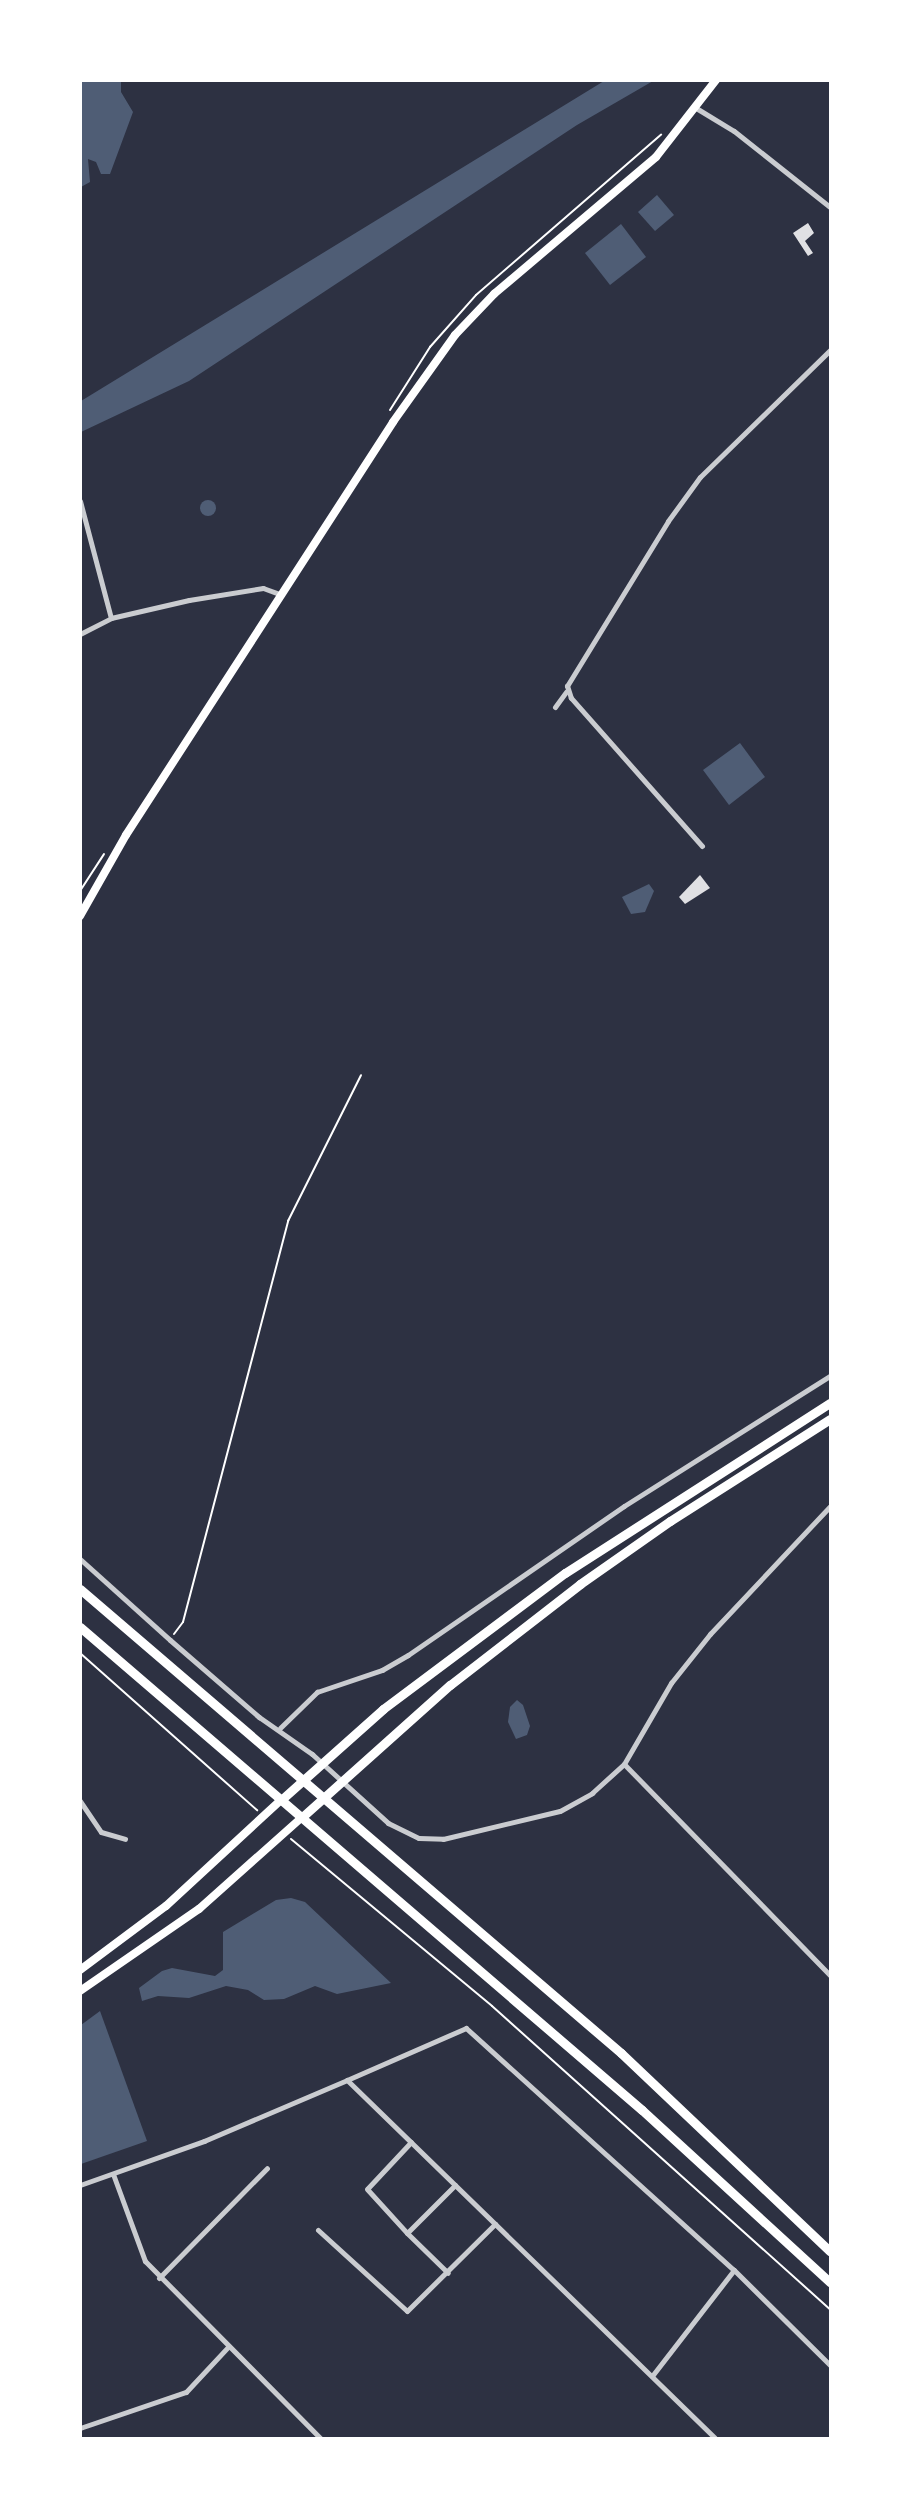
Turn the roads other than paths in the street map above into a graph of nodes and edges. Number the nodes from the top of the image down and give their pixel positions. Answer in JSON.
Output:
{"nodes":[{"id":1,"x":716,"y":80,"type":"edge"},
{"id":2,"x":696,"y":108,"type":"junction"},
{"id":3,"x":831,"y":206,"type":"edge"},
{"id":4,"x":831,"y":349,"type":"edge"},
{"id":5,"x":80,"y":501,"type":"edge"},
{"id":6,"x":282,"y":595,"type":"junction"},
{"id":7,"x":111,"y":618,"type":"junction"},
{"id":8,"x":80,"y":635,"type":"edge"},
{"id":9,"x":566,"y":692,"type":"junction"},
{"id":10,"x":555,"y":708,"type":"dead end"},
{"id":11,"x":702,"y":846,"type":"dead end"},
{"id":12,"x":80,"y":916,"type":"edge"},
{"id":13,"x":831,"y":1376,"type":"edge"},
{"id":14,"x":831,"y":1403,"type":"edge"},
{"id":15,"x":831,"y":1419,"type":"edge"},
{"id":16,"x":831,"y":1506,"type":"edge"},
{"id":17,"x":80,"y":1559,"type":"edge"},
{"id":18,"x":80,"y":1589,"type":"edge"},
{"id":19,"x":80,"y":1627,"type":"edge"},
{"id":20,"x":281,"y":1728,"type":"junction"},
{"id":21,"x":323,"y":1764,"type":"junction"},
{"id":22,"x":624,"y":1764,"type":"junction"},
{"id":23,"x":303,"y":1780,"type":"junction"},
{"id":24,"x":342,"y":1780,"type":"junction"},
{"id":25,"x":323,"y":1798,"type":"junction"},
{"id":26,"x":281,"y":1800,"type":"junction"},
{"id":27,"x":80,"y":1801,"type":"edge"},
{"id":28,"x":301,"y":1818,"type":"junction"},
{"id":29,"x":125,"y":1839,"type":"dead end"},
{"id":30,"x":80,"y":1970,"type":"edge"},
{"id":31,"x":831,"y":1975,"type":"edge"},
{"id":32,"x":80,"y":1991,"type":"edge"},
{"id":33,"x":347,"y":2080,"type":"junction"},
{"id":34,"x":411,"y":2143,"type":"junction"},
{"id":35,"x":267,"y":2168,"type":"dead end"},
{"id":36,"x":113,"y":2174,"type":"junction"},
{"id":37,"x":80,"y":2185,"type":"edge"},
{"id":38,"x":455,"y":2185,"type":"junction"},
{"id":39,"x":495,"y":2224,"type":"junction"},
{"id":40,"x":318,"y":2230,"type":"dead end"},
{"id":41,"x":407,"y":2234,"type":"junction"},
{"id":42,"x":831,"y":2251,"type":"edge"},
{"id":43,"x":734,"y":2270,"type":"junction"},
{"id":44,"x":447,"y":2273,"type":"junction"},
{"id":45,"x":159,"y":2278,"type":"junction"},
{"id":46,"x":831,"y":2282,"type":"edge"},
{"id":47,"x":228,"y":2347,"type":"junction"},
{"id":48,"x":831,"y":2365,"type":"edge"},
{"id":49,"x":652,"y":2376,"type":"junction"},
{"id":50,"x":80,"y":2428,"type":"edge"},
{"id":51,"x":320,"y":2438,"type":"edge"},
{"id":52,"x":715,"y":2438,"type":"edge"}],
"edges":[{"from":1,"to":2,"type":"main road"},
{"from":2,"to":3,"type":"street"},
{"from":2,"to":6,"type":"main road"},
{"from":4,"to":9,"type":"street"},
{"from":5,"to":7,"type":"street"},
{"from":6,"to":7,"type":"street"},
{"from":6,"to":12,"type":"main road"},
{"from":7,"to":8,"type":"street"},
{"from":9,"to":10,"type":"street"},
{"from":9,"to":11,"type":"street"},
{"from":13,"to":20,"type":"street"},
{"from":14,"to":21,"type":"main road"},
{"from":15,"to":24,"type":"main road"},
{"from":16,"to":22,"type":"street"},
{"from":17,"to":20,"type":"street"},
{"from":18,"to":23,"type":"main road"},
{"from":19,"to":26,"type":"main road"},
{"from":20,"to":21,"type":"street"},
{"from":21,"to":23,"type":"main road"},
{"from":21,"to":24,"type":"street"},
{"from":22,"to":24,"type":"street"},
{"from":22,"to":31,"type":"street"},
{"from":23,"to":25,"type":"main road"},
{"from":23,"to":26,"type":"main road"},
{"from":24,"to":25,"type":"main road"},
{"from":25,"to":28,"type":"main road"},
{"from":25,"to":42,"type":"main road"},
{"from":26,"to":28,"type":"main road"},
{"from":26,"to":30,"type":"main road"},
{"from":27,"to":29,"type":"street"},
{"from":28,"to":32,"type":"main road"},
{"from":28,"to":46,"type":"main road"},
{"from":33,"to":34,"type":"street"},
{"from":33,"to":36,"type":"street"},
{"from":33,"to":43,"type":"street"},
{"from":34,"to":38,"type":"street"},
{"from":34,"to":41,"type":"street"},
{"from":35,"to":45,"type":"street"},
{"from":36,"to":37,"type":"street"},
{"from":36,"to":45,"type":"street"},
{"from":38,"to":39,"type":"street"},
{"from":38,"to":41,"type":"street"},
{"from":39,"to":44,"type":"street"},
{"from":39,"to":49,"type":"street"},
{"from":40,"to":44,"type":"street"},
{"from":41,"to":44,"type":"street"},
{"from":43,"to":48,"type":"street"},
{"from":43,"to":49,"type":"street"},
{"from":45,"to":47,"type":"street"},
{"from":47,"to":50,"type":"street"},
{"from":47,"to":51,"type":"street"},
{"from":49,"to":52,"type":"street"}]}
